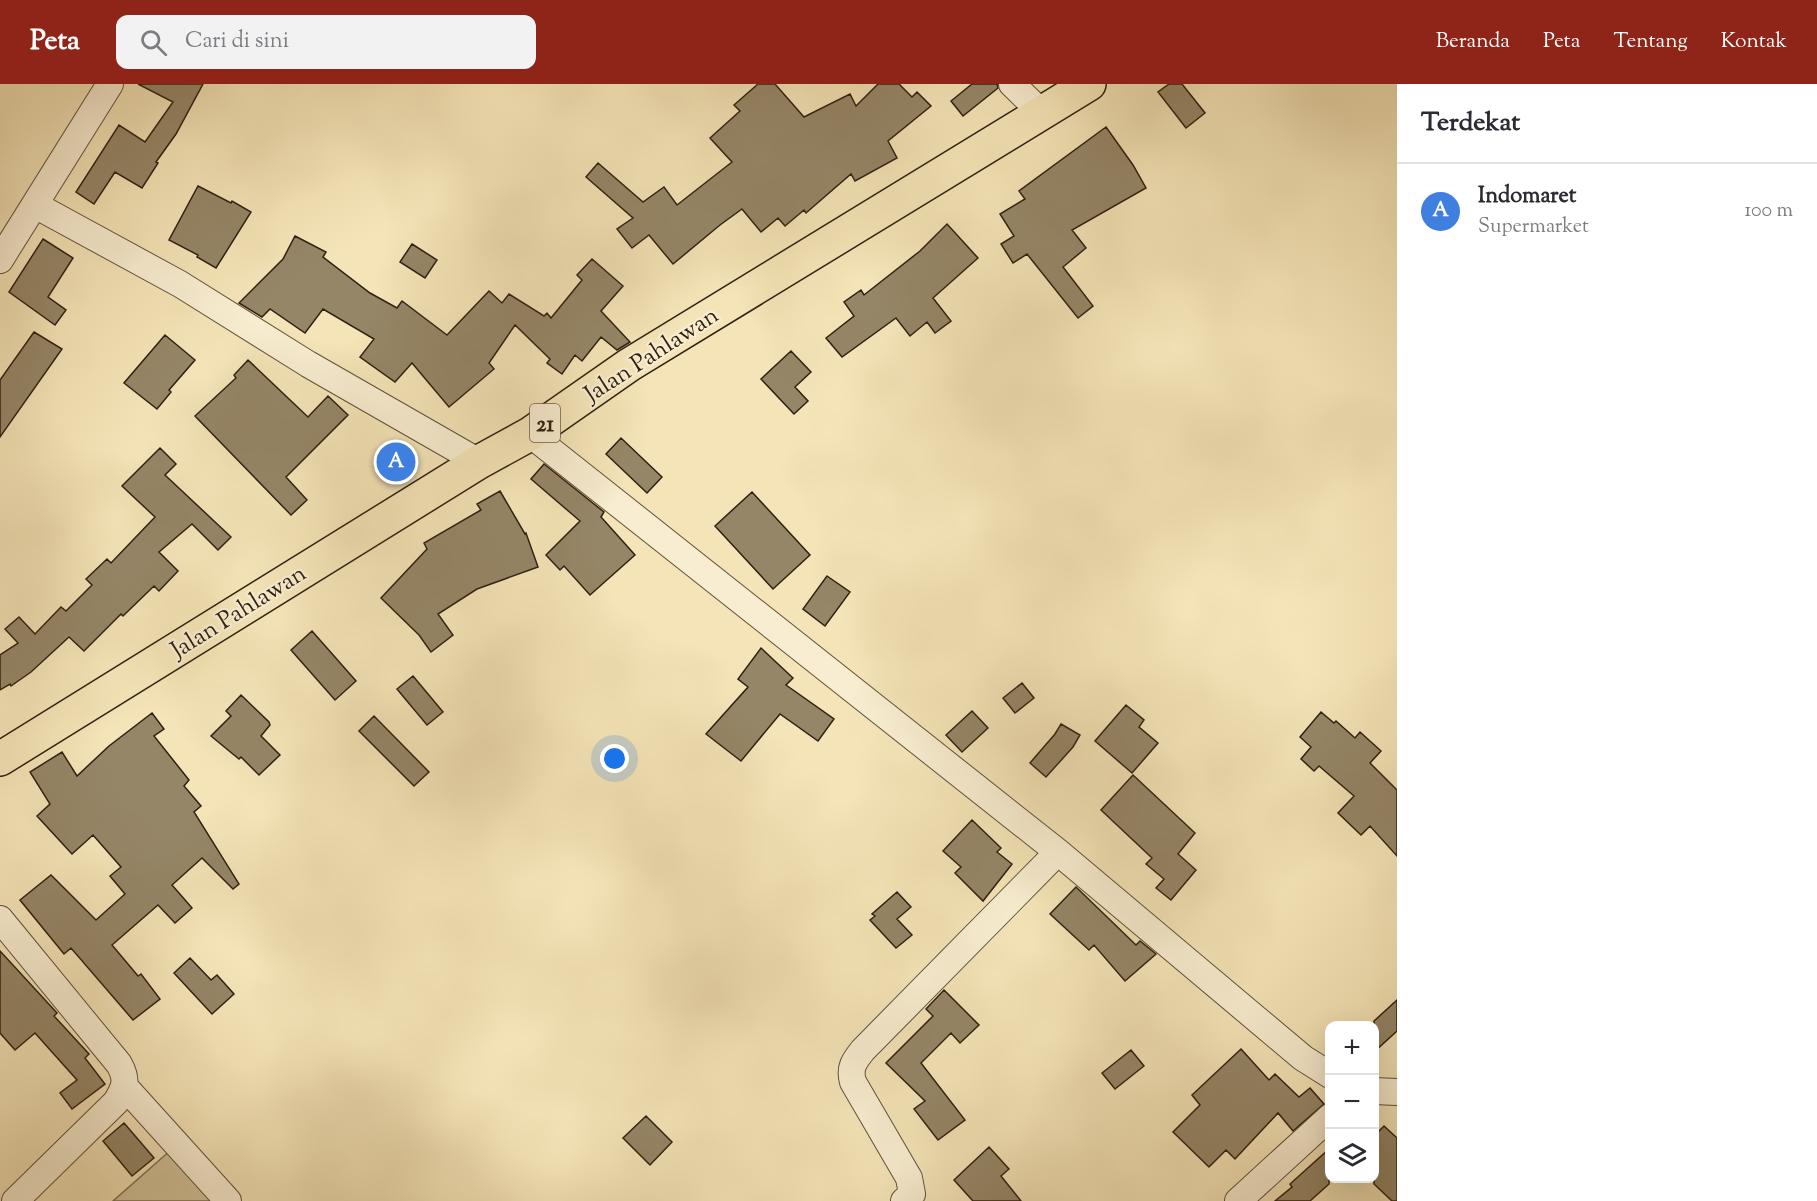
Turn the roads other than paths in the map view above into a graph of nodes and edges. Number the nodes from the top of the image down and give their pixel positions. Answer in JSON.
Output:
{"nodes":[{"id":1,"x":110,"y":84,"type":"edge"},
{"id":2,"x":1012,"y":84,"type":"edge"},
{"id":3,"x":1089,"y":84,"type":"edge"},
{"id":4,"x":1042,"y":114,"type":"junction"},
{"id":5,"x":35,"y":205,"type":"junction"},
{"id":6,"x":0,"y":260,"type":"edge"},
{"id":7,"x":530,"y":434,"type":"junction"},
{"id":8,"x":479,"y":462,"type":"junction"},
{"id":9,"x":0,"y":759,"type":"edge"},
{"id":10,"x":1058,"y":852,"type":"junction"},
{"id":11,"x":0,"y":919,"type":"edge"},
{"id":12,"x":1325,"y":1072,"type":"edge"},
{"id":13,"x":125,"y":1087,"type":"junction"},
{"id":14,"x":1379,"y":1091,"type":"edge"},
{"id":15,"x":1397,"y":1092,"type":"edge"},
{"id":16,"x":1325,"y":1121,"type":"edge"},
{"id":17,"x":911,"y":1199,"type":"edge"},
{"id":18,"x":15,"y":1201,"type":"edge"},
{"id":19,"x":228,"y":1201,"type":"edge"},
{"id":20,"x":1238,"y":1201,"type":"edge"}],
"edges":[{"from":1,"to":5,"type":"street"},
{"from":2,"to":4,"type":"street"},
{"from":3,"to":4,"type":"highway","name":"Jalan Pahlawan","number":"21"},
{"from":4,"to":7,"type":"highway","name":"Jalan Pahlawan","number":"21"},
{"from":5,"to":6,"type":"street"},
{"from":5,"to":8,"type":"street"},
{"from":7,"to":8,"type":"highway","name":"Jalan Pahlawan","number":"21"},
{"from":7,"to":10,"type":"street"},
{"from":8,"to":9,"type":"highway","name":"Jalan Pahlawan","number":"21"},
{"from":10,"to":12,"type":"street"},
{"from":10,"to":17,"type":"street"},
{"from":11,"to":13,"type":"street"},
{"from":13,"to":18,"type":"street"},
{"from":13,"to":19,"type":"street"},
{"from":14,"to":15,"type":"street"},
{"from":16,"to":20,"type":"street"}]}
